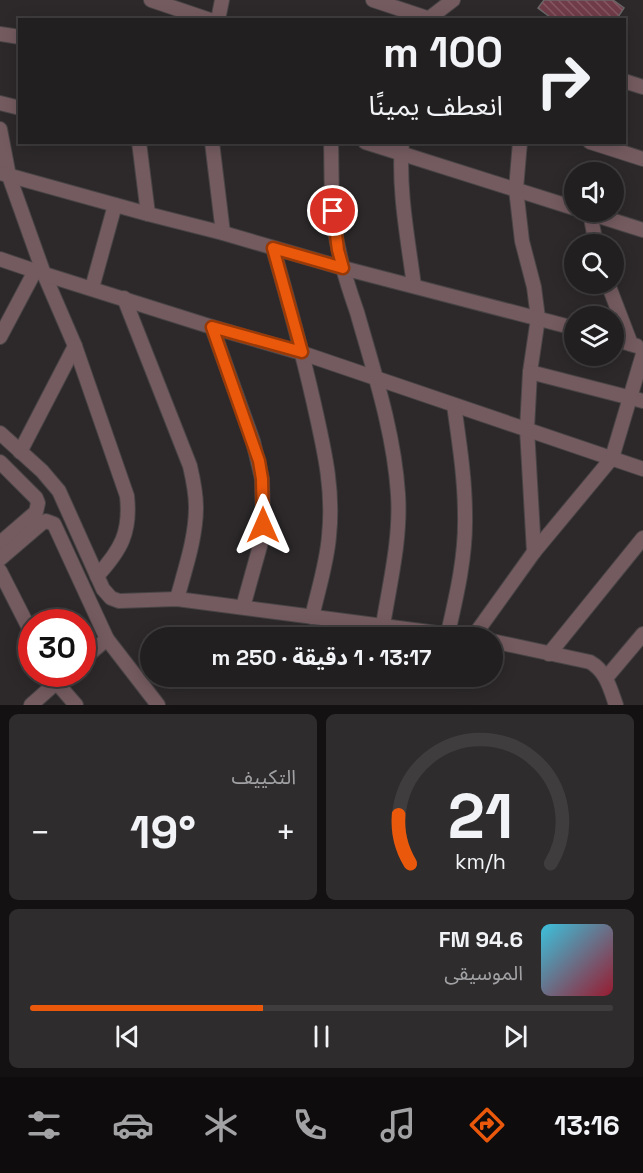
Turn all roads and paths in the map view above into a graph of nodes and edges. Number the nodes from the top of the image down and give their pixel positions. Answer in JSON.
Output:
{"nodes":[{"id":1,"x":151,"y":0,"type":"edge"},
{"id":2,"x":222,"y":0,"type":"edge"},
{"id":3,"x":374,"y":0,"type":"edge"},
{"id":4,"x":453,"y":0,"type":"edge"},
{"id":5,"x":204,"y":18,"type":"edge"},
{"id":6,"x":218,"y":18,"type":"edge"},
{"id":7,"x":427,"y":18,"type":"edge"},
{"id":8,"x":431,"y":18,"type":"edge"},
{"id":9,"x":0,"y":34,"type":"edge"},
{"id":10,"x":18,"y":37,"type":"edge"},
{"id":11,"x":626,"y":82,"type":"edge"},
{"id":12,"x":643,"y":87,"type":"edge"},
{"id":13,"x":0,"y":103,"type":"edge"},
{"id":14,"x":18,"y":108,"type":"edge"},
{"id":15,"x":0,"y":129,"type":"edge"},
{"id":16,"x":139,"y":144,"type":"edge"},
{"id":17,"x":212,"y":144,"type":"edge"},
{"id":18,"x":331,"y":144,"type":"edge"},
{"id":19,"x":377,"y":144,"type":"edge"},
{"id":20,"x":520,"y":144,"type":"edge"},
{"id":21,"x":596,"y":144,"type":"edge"},
{"id":22,"x":401,"y":148,"type":"edge"},
{"id":23,"x":643,"y":159,"type":"edge"},
{"id":24,"x":5,"y":174,"type":"edge"},
{"id":25,"x":516,"y":189,"type":"junction"},
{"id":26,"x":115,"y":205,"type":"junction"},
{"id":27,"x":564,"y":205,"type":"edge"},
{"id":28,"x":148,"y":214,"type":"junction"},
{"id":29,"x":619,"y":222,"type":"edge"},
{"id":30,"x":643,"y":230,"type":"edge"},
{"id":31,"x":223,"y":233,"type":"junction"},
{"id":32,"x":273,"y":248,"type":"junction"},
{"id":33,"x":0,"y":259,"type":"edge"},
{"id":34,"x":343,"y":268,"type":"junction"},
{"id":35,"x":40,"y":273,"type":"junction"},
{"id":36,"x":414,"y":286,"type":"junction"},
{"id":37,"x":92,"y":288,"type":"junction"},
{"id":38,"x":613,"y":294,"type":"edge"},
{"id":39,"x":124,"y":298,"type":"junction"},
{"id":40,"x":538,"y":318,"type":"junction"},
{"id":41,"x":564,"y":325,"type":"edge"},
{"id":42,"x":212,"y":327,"type":"junction"},
{"id":43,"x":0,"y":337,"type":"edge"},
{"id":44,"x":75,"y":346,"type":"junction"},
{"id":45,"x":637,"y":346,"type":"edge"},
{"id":46,"x":302,"y":352,"type":"junction"},
{"id":47,"x":643,"y":354,"type":"edge"},
{"id":48,"x":530,"y":372,"type":"junction"},
{"id":49,"x":376,"y":379,"type":"junction"},
{"id":50,"x":637,"y":399,"type":"edge"},
{"id":51,"x":454,"y":405,"type":"junction"},
{"id":52,"x":527,"y":429,"type":"junction"},
{"id":53,"x":0,"y":433,"type":"edge"},
{"id":54,"x":20,"y":452,"type":"junction"},
{"id":55,"x":612,"y":458,"type":"junction"},
{"id":56,"x":0,"y":462,"type":"edge"},
{"id":57,"x":643,"y":468,"type":"edge"},
{"id":58,"x":643,"y":538,"type":"edge"},
{"id":59,"x":0,"y":543,"type":"edge"},
{"id":60,"x":534,"y":552,"type":"junction"},
{"id":61,"x":0,"y":559,"type":"edge"},
{"id":62,"x":0,"y":571,"type":"edge"},
{"id":63,"x":97,"y":576,"type":"junction"},
{"id":64,"x":177,"y":599,"type":"junction"},
{"id":65,"x":243,"y":608,"type":"junction"},
{"id":66,"x":19,"y":609,"type":"edge"},
{"id":67,"x":312,"y":617,"type":"junction"},
{"id":68,"x":383,"y":625,"type":"junction"},
{"id":69,"x":399,"y":627,"type":"edge"},
{"id":70,"x":449,"y":627,"type":"edge"},
{"id":71,"x":481,"y":627,"type":"edge"},
{"id":72,"x":643,"y":634,"type":"edge"},
{"id":73,"x":107,"y":639,"type":"junction"},
{"id":74,"x":503,"y":644,"type":"edge"},
{"id":75,"x":96,"y":648,"type":"edge"},
{"id":76,"x":549,"y":654,"type":"junction"},
{"id":77,"x":606,"y":678,"type":"junction"},
{"id":78,"x":48,"y":687,"type":"edge"},
{"id":79,"x":65,"y":687,"type":"edge"},
{"id":80,"x":31,"y":705,"type":"edge"},
{"id":81,"x":76,"y":705,"type":"edge"},
{"id":82,"x":158,"y":705,"type":"edge"},
{"id":83,"x":616,"y":705,"type":"edge"}],
"edges":[{"from":1,"to":5,"type":"street"},
{"from":2,"to":6,"type":"street"},
{"from":3,"to":7,"type":"street"},
{"from":4,"to":8,"type":"street"},
{"from":9,"to":10,"type":"street"},
{"from":11,"to":12,"type":"street"},
{"from":13,"to":14,"type":"street"},
{"from":15,"to":24,"type":"street"},
{"from":16,"to":28,"type":"street"},
{"from":17,"to":31,"type":"street"},
{"from":18,"to":34,"type":"street"},
{"from":19,"to":22,"type":"street"},
{"from":20,"to":25,"type":"street"},
{"from":21,"to":23,"type":"street"},
{"from":22,"to":25,"type":"street"},
{"from":22,"to":36,"type":"street"},
{"from":24,"to":26,"type":"street"},
{"from":24,"to":35,"type":"street"},
{"from":25,"to":27,"type":"street"},
{"from":25,"to":40,"type":"street"},
{"from":26,"to":28,"type":"street"},
{"from":26,"to":37,"type":"street"},
{"from":28,"to":31,"type":"street"},
{"from":29,"to":30,"type":"street"},
{"from":31,"to":32,"type":"street"},
{"from":32,"to":34,"type":"street"},
{"from":32,"to":46,"type":"street"},
{"from":33,"to":35,"type":"street"},
{"from":34,"to":36,"type":"street"},
{"from":34,"to":49,"type":"street"},
{"from":35,"to":37,"type":"street"},
{"from":35,"to":43,"type":"street"},
{"from":35,"to":44,"type":"street"},
{"from":36,"to":40,"type":"street"},
{"from":37,"to":39,"type":"street"},
{"from":38,"to":45,"type":"street"},
{"from":39,"to":42,"type":"street"},
{"from":39,"to":64,"type":"street"},
{"from":40,"to":41,"type":"street"},
{"from":40,"to":48,"type":"street"},
{"from":42,"to":46,"type":"street"},
{"from":42,"to":65,"type":"street"},
{"from":44,"to":54,"type":"street"},
{"from":44,"to":63,"type":"street"},
{"from":46,"to":49,"type":"street"},
{"from":46,"to":67,"type":"street"},
{"from":47,"to":50,"type":"street"},
{"from":48,"to":50,"type":"street"},
{"from":48,"to":52,"type":"street"},
{"from":49,"to":51,"type":"street"},
{"from":49,"to":68,"type":"street"},
{"from":50,"to":55,"type":"street"},
{"from":51,"to":52,"type":"street"},
{"from":51,"to":70,"type":"street"},
{"from":52,"to":55,"type":"street"},
{"from":52,"to":60,"type":"street"},
{"from":53,"to":54,"type":"street"},
{"from":54,"to":63,"type":"street"},
{"from":55,"to":57,"type":"street"},
{"from":55,"to":60,"type":"street"},
{"from":56,"to":59,"type":"street"},
{"from":58,"to":76,"type":"street"},
{"from":60,"to":71,"type":"street"},
{"from":61,"to":73,"type":"street"},
{"from":62,"to":66,"type":"street"},
{"from":63,"to":64,"type":"street"},
{"from":64,"to":65,"type":"street"},
{"from":65,"to":67,"type":"street"},
{"from":67,"to":68,"type":"street"},
{"from":68,"to":69,"type":"street"},
{"from":72,"to":77,"type":"street"},
{"from":73,"to":75,"type":"street"},
{"from":73,"to":82,"type":"street"},
{"from":74,"to":76,"type":"street"},
{"from":76,"to":77,"type":"street"},
{"from":77,"to":83,"type":"street"},
{"from":78,"to":80,"type":"street"},
{"from":79,"to":81,"type":"street"}]}
